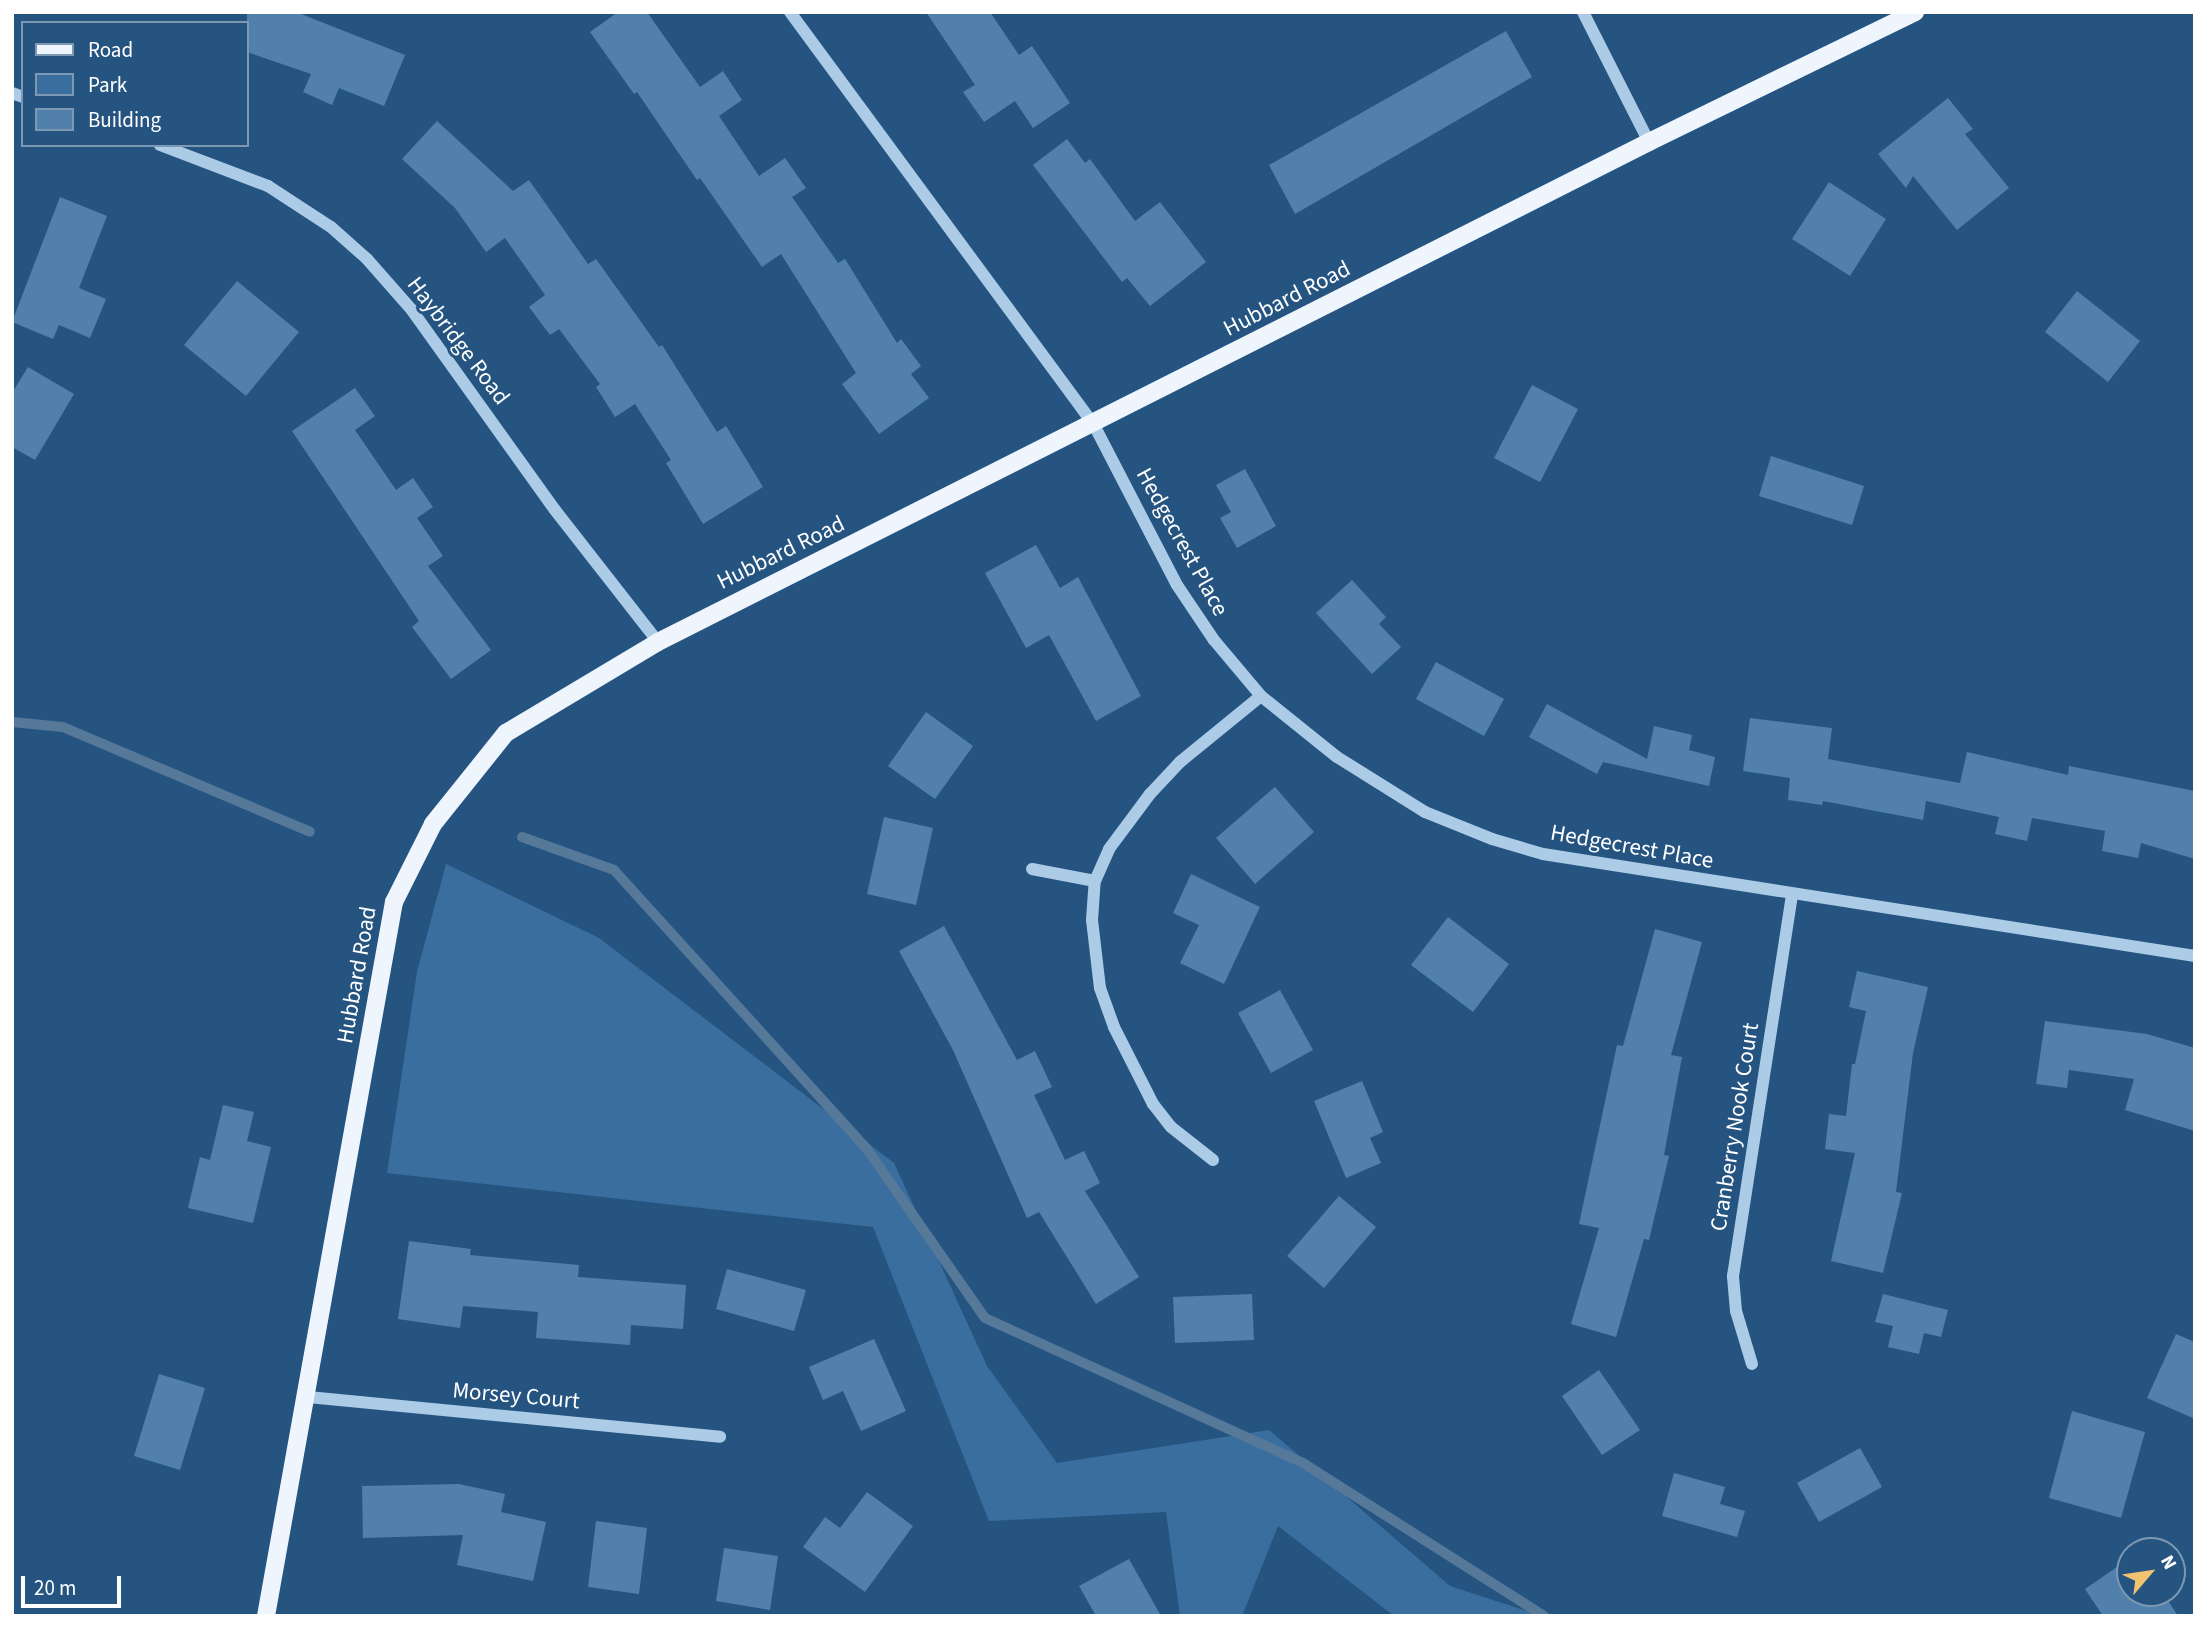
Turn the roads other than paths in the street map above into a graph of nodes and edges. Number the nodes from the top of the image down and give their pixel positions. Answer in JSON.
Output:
{"nodes":[{"id":1,"x":790,"y":12,"type":"edge"},
{"id":2,"x":1583,"y":12,"type":"edge"},
{"id":3,"x":1915,"y":12,"type":"edge"},
{"id":4,"x":1649,"y":142,"type":"junction"},
{"id":5,"x":165,"y":147,"type":"edge"},
{"id":6,"x":1094,"y":425,"type":"junction"},
{"id":7,"x":658,"y":642,"type":"junction"},
{"id":8,"x":1261,"y":696,"type":"junction"},
{"id":9,"x":1032,"y":869,"type":"dead end"},
{"id":10,"x":1095,"y":881,"type":"junction"},
{"id":11,"x":1792,"y":895,"type":"junction"},
{"id":12,"x":2195,"y":956,"type":"edge"},
{"id":13,"x":1213,"y":1160,"type":"dead end"},
{"id":14,"x":1752,"y":1364,"type":"dead end"},
{"id":15,"x":308,"y":1397,"type":"junction"},
{"id":16,"x":720,"y":1437,"type":"dead end"},
{"id":17,"x":266,"y":1616,"type":"edge"}],
"edges":[{"from":1,"to":6,"type":"street","name":"Hedgecrest Place"},
{"from":2,"to":4,"type":"street"},
{"from":3,"to":4,"type":"main road","name":"Hubbard Road"},
{"from":4,"to":6,"type":"main road","name":"Hubbard Road"},
{"from":5,"to":7,"type":"street","name":"Haybridge Road"},
{"from":6,"to":7,"type":"main road","name":"Hubbard Road"},
{"from":6,"to":8,"type":"street","name":"Hedgecrest Place"},
{"from":7,"to":15,"type":"main road","name":"Hubbard Road"},
{"from":8,"to":10,"type":"street"},
{"from":8,"to":11,"type":"street","name":"Hedgecrest Place"},
{"from":9,"to":10,"type":"street"},
{"from":10,"to":13,"type":"street"},
{"from":11,"to":12,"type":"street","name":"Hedgecrest Place"},
{"from":11,"to":14,"type":"street","name":"Cranberry Nook Court"},
{"from":15,"to":16,"type":"street","name":"Morsey Court"},
{"from":15,"to":17,"type":"main road","name":"Hubbard Road"}]}
